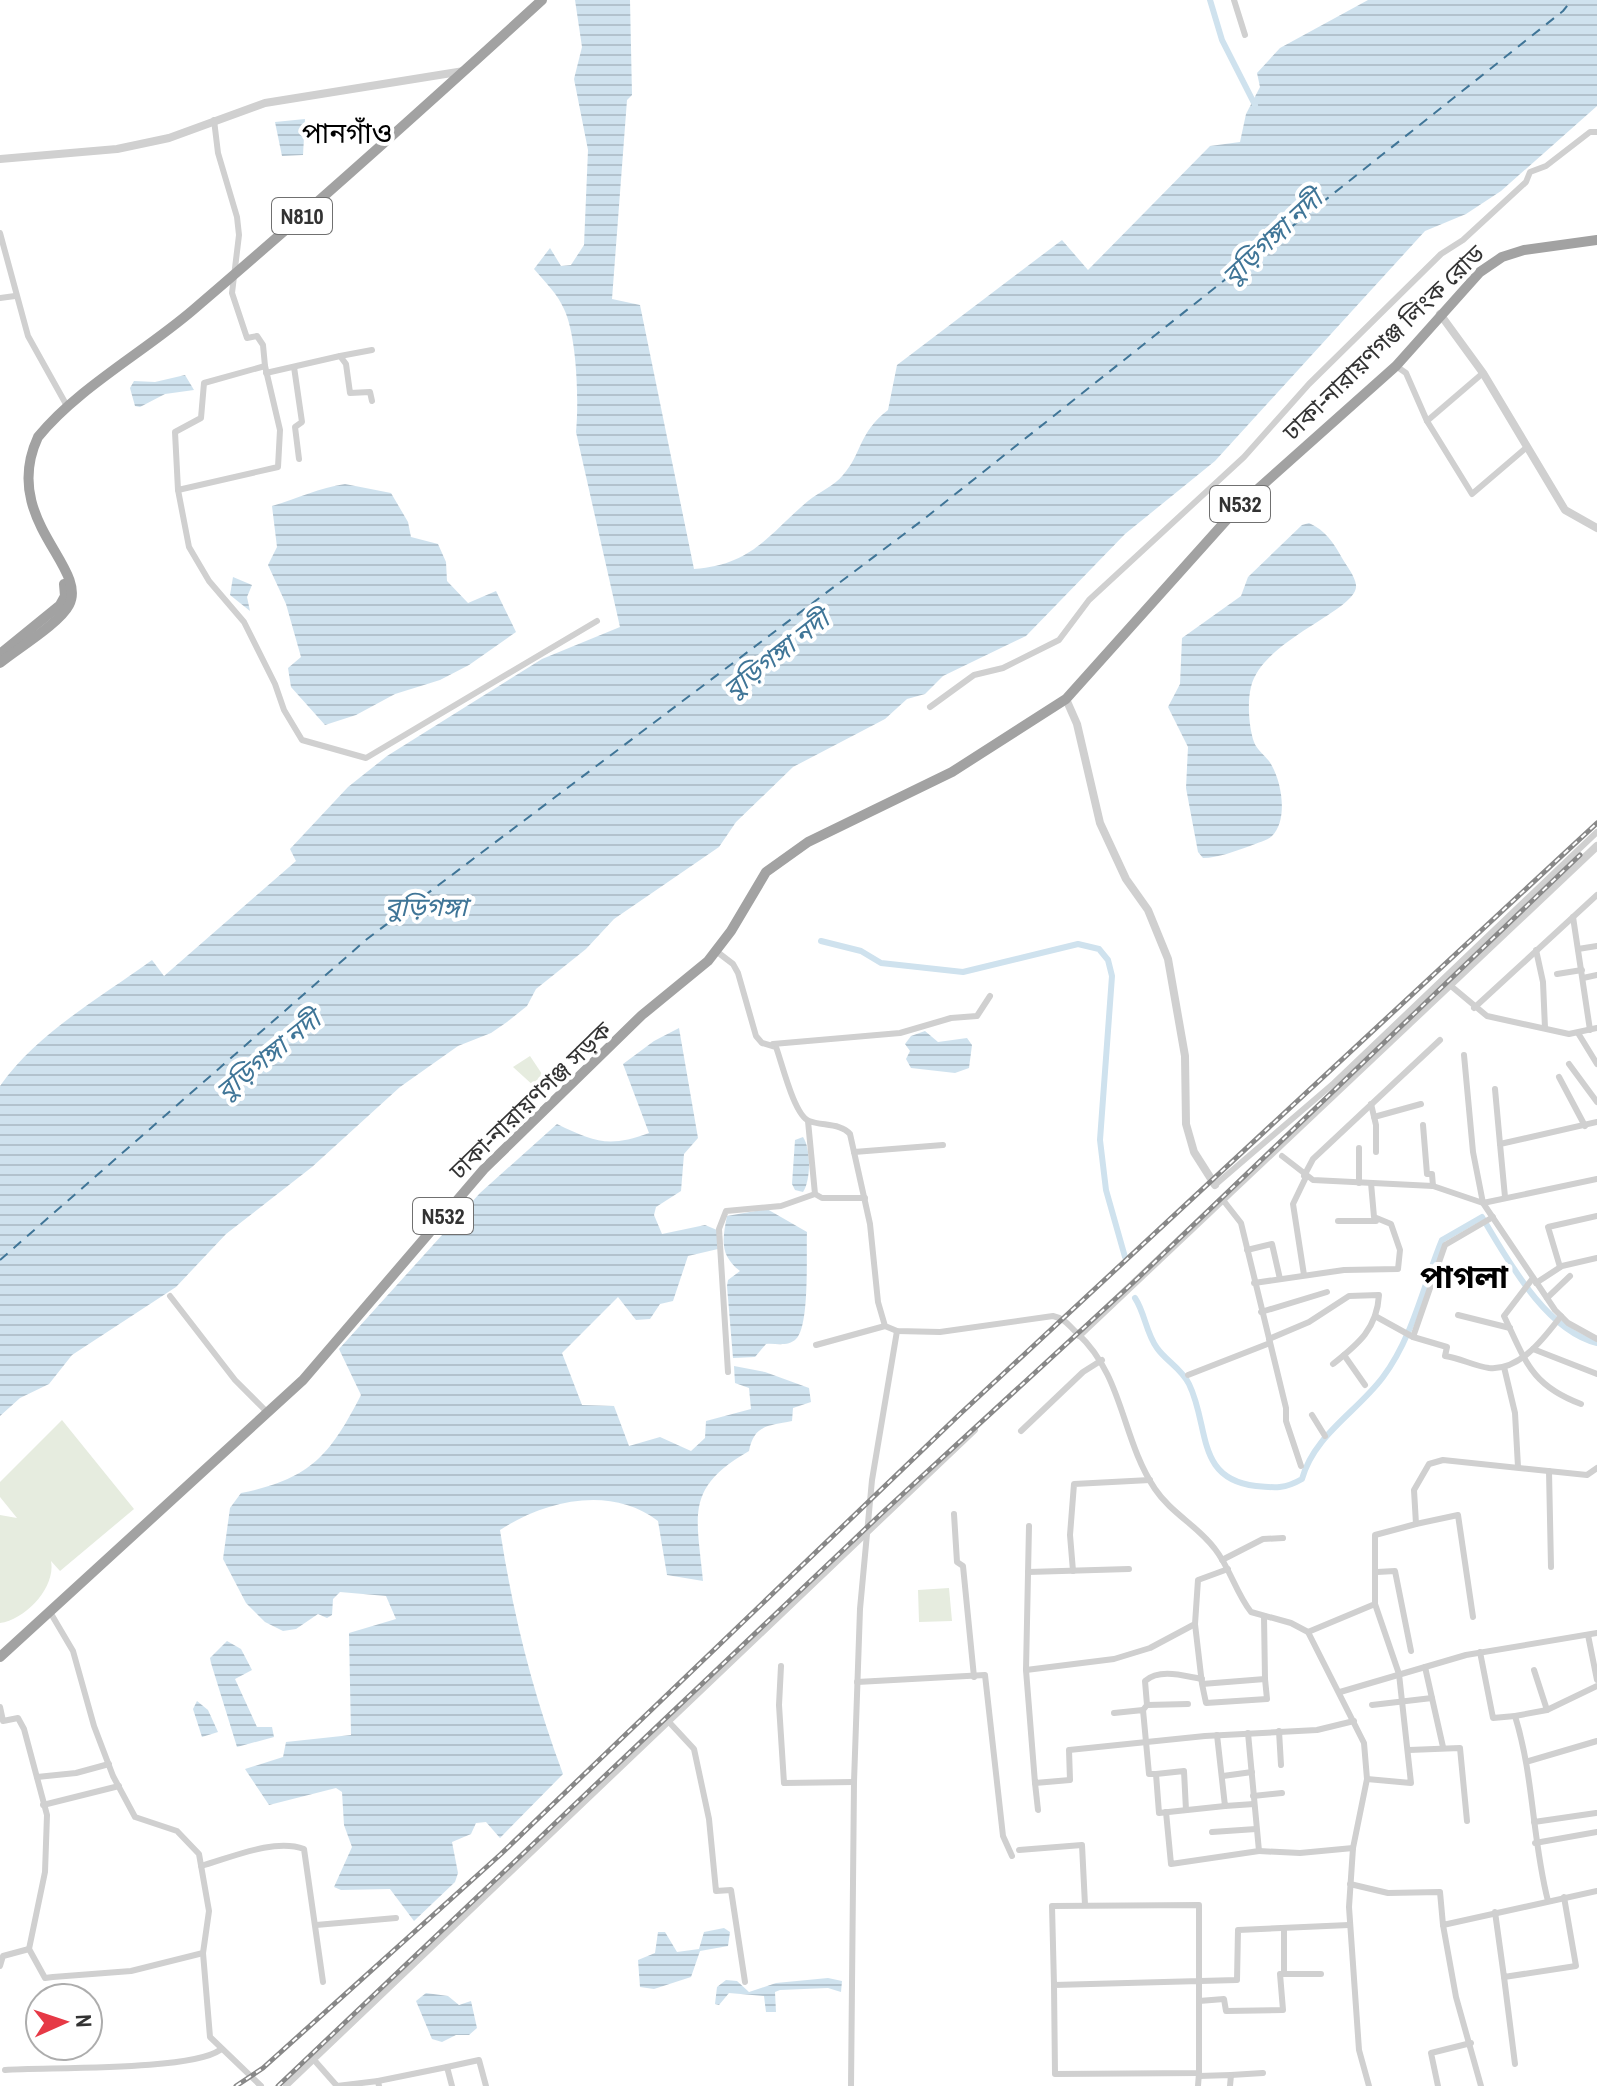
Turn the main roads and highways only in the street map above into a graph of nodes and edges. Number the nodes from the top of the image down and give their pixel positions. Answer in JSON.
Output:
{"nodes":[{"id":1,"x":542,"y":0,"type":"edge"},
{"id":2,"x":1597,"y":240,"type":"edge"},
{"id":3,"x":53,"y":421,"type":"junction"},
{"id":4,"x":16,"y":488,"type":"dead end"},
{"id":5,"x":37,"y":547,"type":"dead end"},
{"id":6,"x":0,"y":654,"type":"edge"},
{"id":7,"x":0,"y":663,"type":"edge"},
{"id":8,"x":896,"y":798,"type":"joint"},
{"id":9,"x":0,"y":1657,"type":"edge"}],
"edges":[{"from":1,"to":3,"type":"highway","number":"N810"},
{"from":2,"to":8,"type":"highway","name":"ঢাকা-নারায়ণগঞ্জ লিংক রোড","number":"N532"},
{"from":3,"to":4,"type":"highway","number":"N810"},
{"from":3,"to":7,"type":"highway","number":"N810"},
{"from":5,"to":6,"type":"highway"},
{"from":8,"to":9,"type":"highway","name":"ঢাকা-নারায়ণগঞ্জ সড়ক","number":"N532"}]}
